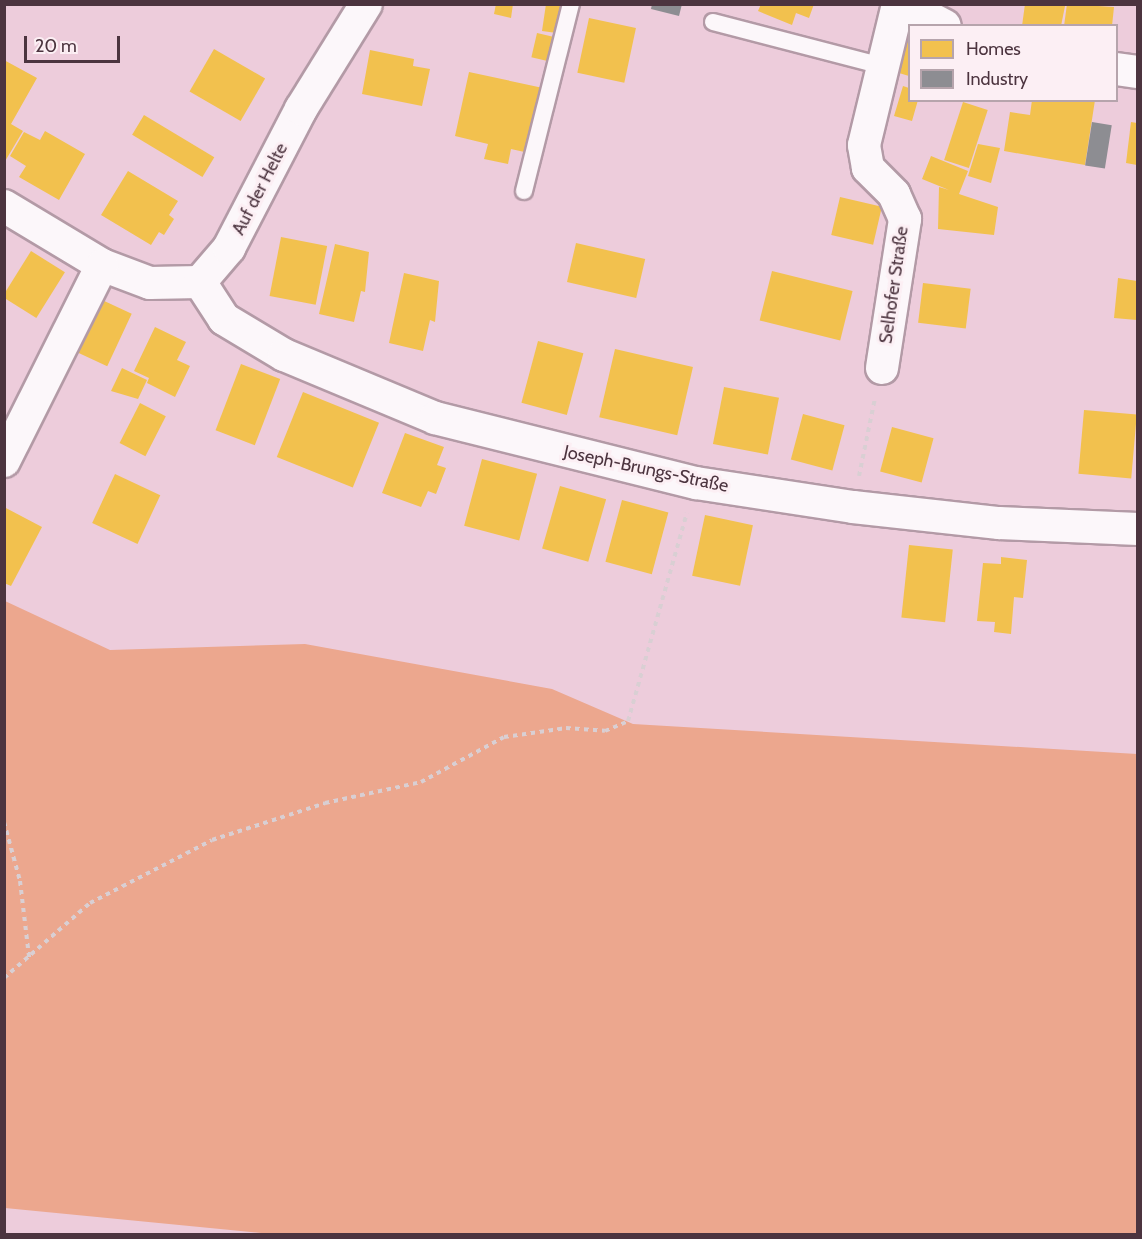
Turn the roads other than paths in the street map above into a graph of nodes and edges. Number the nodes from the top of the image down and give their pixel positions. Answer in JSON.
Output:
{"nodes":[{"id":1,"x":366,"y":4,"type":"edge"},
{"id":2,"x":572,"y":4,"type":"edge"},
{"id":3,"x":898,"y":4,"type":"edge"},
{"id":4,"x":903,"y":4,"type":"edge"},
{"id":5,"x":713,"y":22,"type":"dead end"},
{"id":6,"x":941,"y":24,"type":"edge"},
{"id":7,"x":882,"y":66,"type":"junction"},
{"id":8,"x":1118,"y":69,"type":"edge"},
{"id":9,"x":1137,"y":72,"type":"edge"},
{"id":10,"x":524,"y":191,"type":"dead end"},
{"id":11,"x":4,"y":206,"type":"edge"},
{"id":12,"x":102,"y":265,"type":"junction"},
{"id":13,"x":200,"y":282,"type":"junction"},
{"id":14,"x":882,"y":368,"type":"road end"},
{"id":15,"x":4,"y":461,"type":"edge"},
{"id":16,"x":1137,"y":529,"type":"edge"}],
"edges":[{"from":1,"to":13,"type":"street","name":"Auf der Helte"},
{"from":2,"to":10,"type":"lane"},
{"from":3,"to":7,"type":"street","name":"Selhofer Straße"},
{"from":4,"to":6,"type":"street"},
{"from":5,"to":7,"type":"lane"},
{"from":7,"to":14,"type":"street","name":"Selhofer Straße"},
{"from":8,"to":9,"type":"street"},
{"from":11,"to":12,"type":"street"},
{"from":12,"to":13,"type":"street"},
{"from":12,"to":15,"type":"street"},
{"from":13,"to":16,"type":"street","name":"Joseph-Brungs-Straße"}]}
